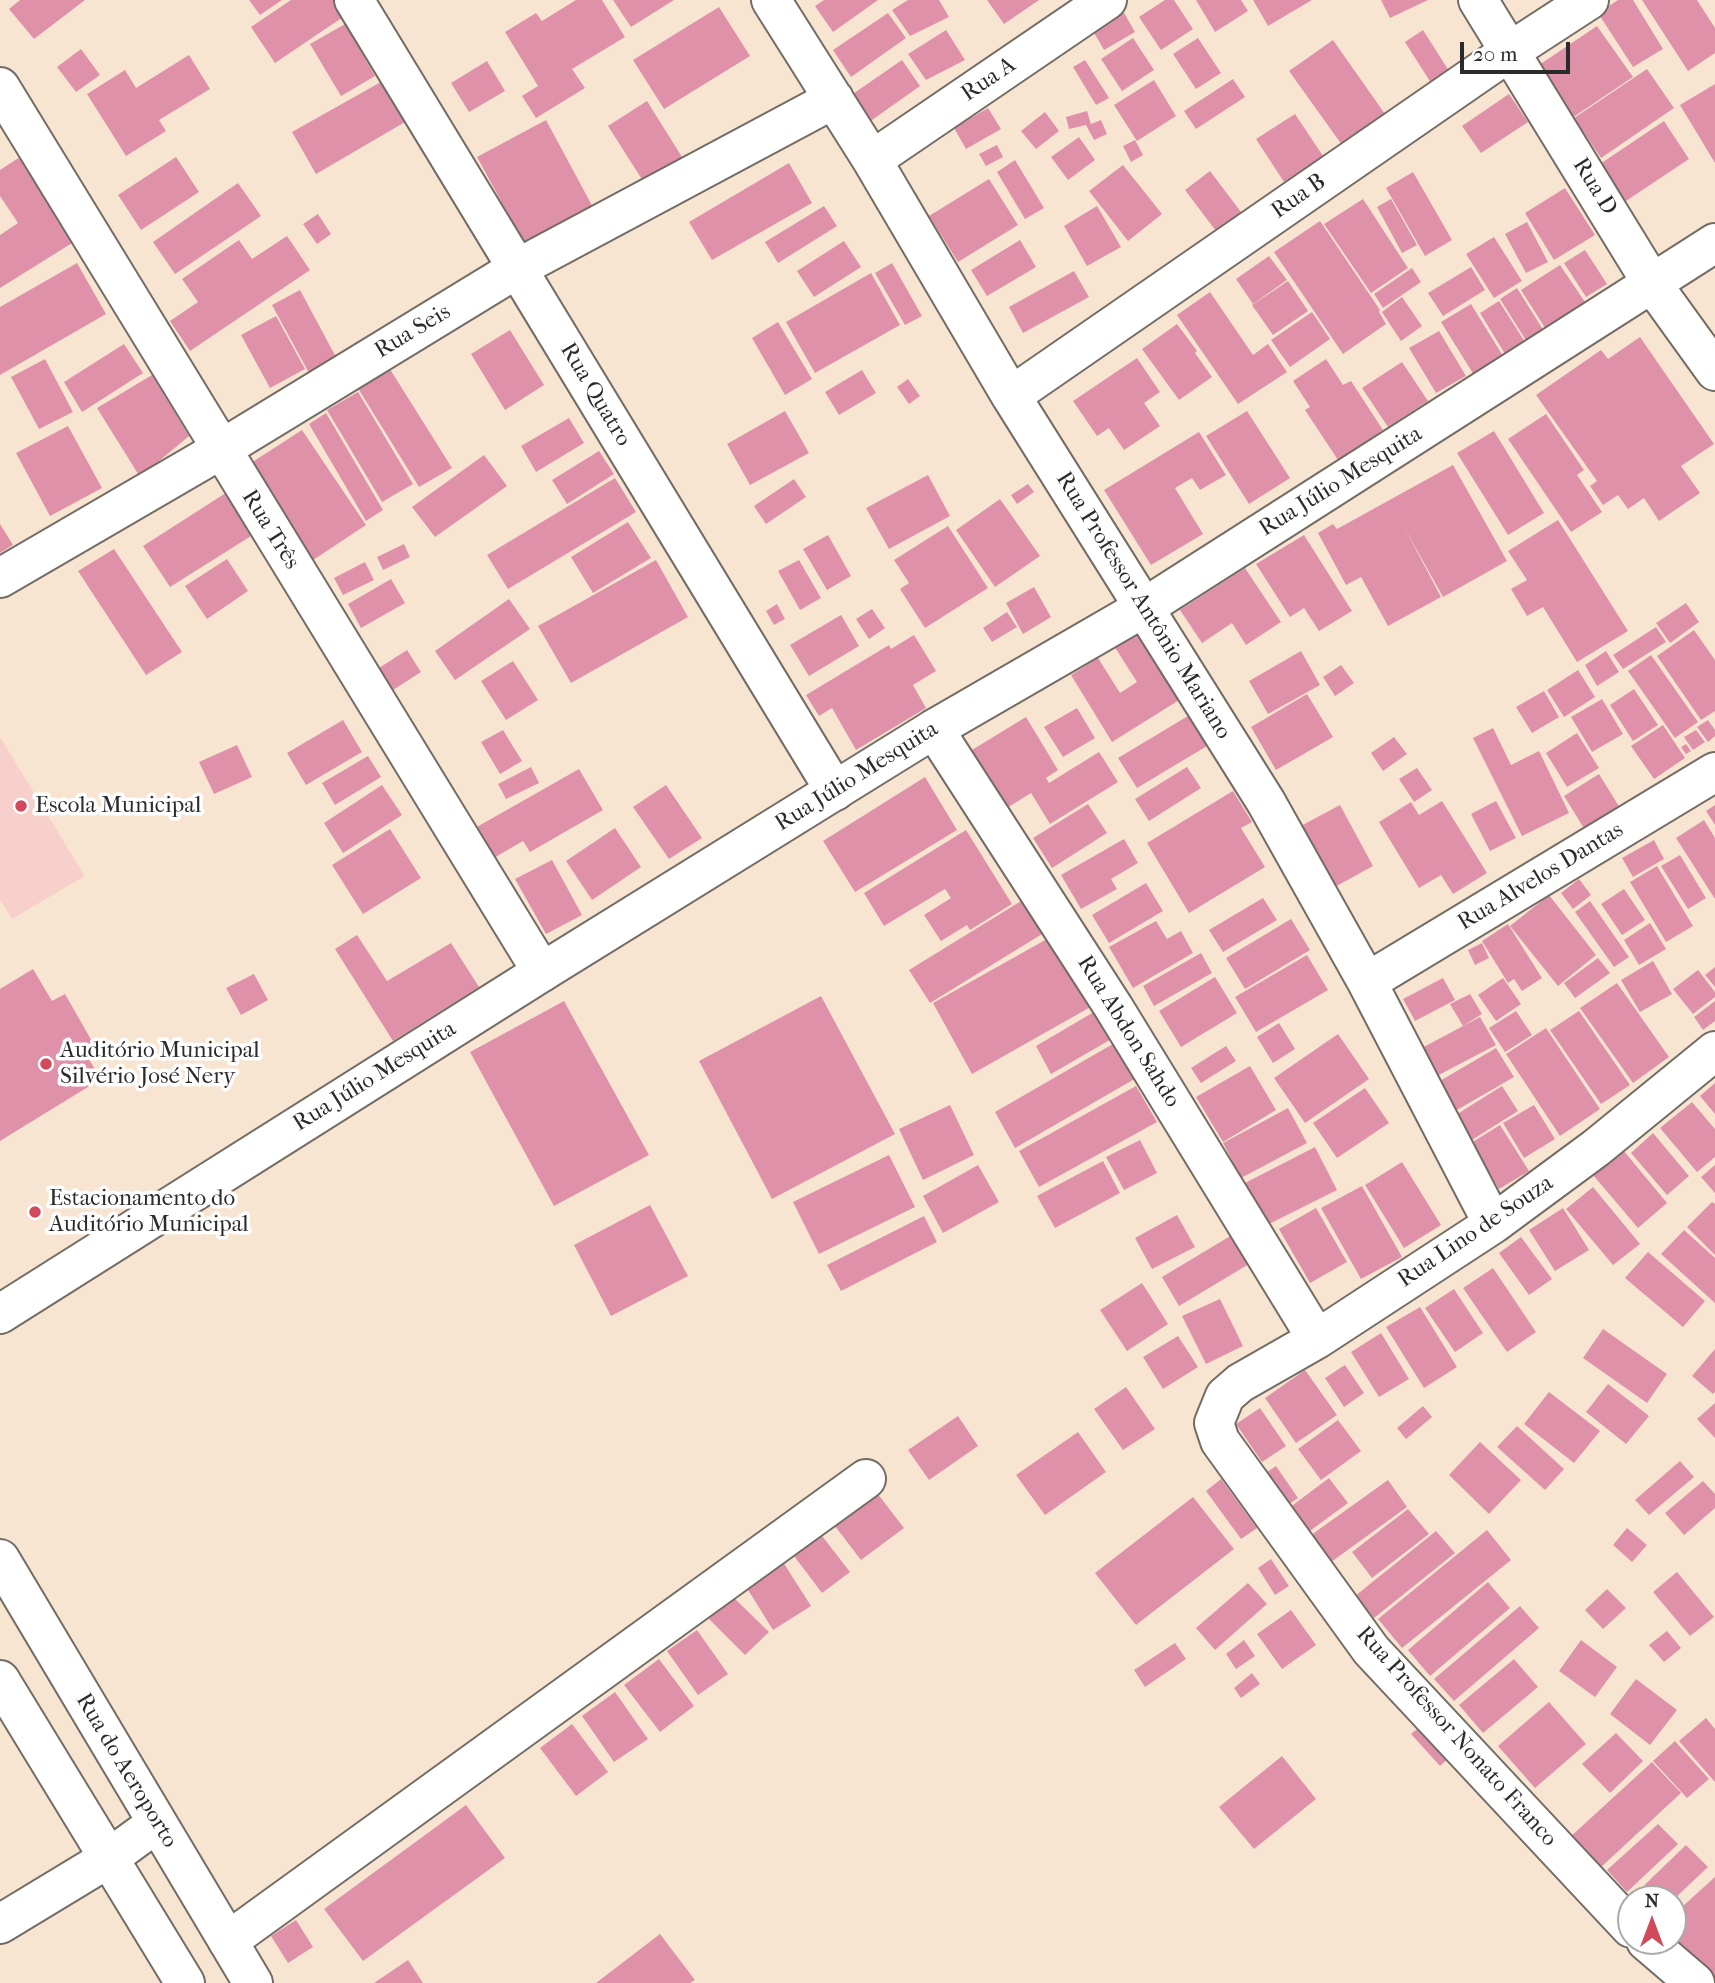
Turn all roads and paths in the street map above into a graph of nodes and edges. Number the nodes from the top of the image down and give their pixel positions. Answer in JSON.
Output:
{"nodes":[{"id":1,"x":355,"y":0,"type":"edge"},
{"id":2,"x":771,"y":0,"type":"edge"},
{"id":3,"x":1107,"y":0,"type":"edge"},
{"id":4,"x":1478,"y":0,"type":"edge"},
{"id":5,"x":1589,"y":0,"type":"edge"},
{"id":6,"x":1509,"y":52,"type":"junction"},
{"id":7,"x":0,"y":87,"type":"edge"},
{"id":8,"x":834,"y":99,"type":"junction"},
{"id":9,"x":872,"y":160,"type":"junction"},
{"id":10,"x":1715,"y":243,"type":"edge"},
{"id":11,"x":518,"y":268,"type":"junction"},
{"id":12,"x":1653,"y":285,"type":"junction"},
{"id":13,"x":1715,"y":371,"type":"edge"},
{"id":14,"x":1011,"y":396,"type":"junction"},
{"id":15,"x":220,"y":450,"type":"junction"},
{"id":16,"x":0,"y":578,"type":"edge"},
{"id":17,"x":1144,"y":607,"type":"junction"},
{"id":18,"x":934,"y":729,"type":"junction"},
{"id":19,"x":1715,"y":772,"type":"edge"},
{"id":20,"x":835,"y":791,"type":"junction"},
{"id":21,"x":542,"y":972,"type":"junction"},
{"id":22,"x":1367,"y":982,"type":"junction"},
{"id":23,"x":1715,"y":1051,"type":"edge"},
{"id":24,"x":1493,"y":1224,"type":"junction"},
{"id":25,"x":0,"y":1314,"type":"edge"},
{"id":26,"x":1317,"y":1339,"type":"junction"},
{"id":27,"x":1225,"y":1396,"type":"joint"},
{"id":28,"x":866,"y":1479,"type":"dead end"},
{"id":29,"x":0,"y":1559,"type":"edge"},
{"id":30,"x":0,"y":1680,"type":"edge"},
{"id":31,"x":158,"y":1823,"type":"junction"},
{"id":32,"x":109,"y":1858,"type":"junction"},
{"id":33,"x":1617,"y":1913,"type":"edge"},
{"id":34,"x":0,"y":1924,"type":"edge"},
{"id":35,"x":228,"y":1941,"type":"junction"},
{"id":36,"x":1662,"y":1955,"type":"edge"},
{"id":37,"x":1694,"y":1982,"type":"edge"},
{"id":38,"x":185,"y":1983,"type":"edge"},
{"id":39,"x":253,"y":1983,"type":"edge"}],
"edges":[{"from":1,"to":11,"type":"street","name":"Rua Quatro"},
{"from":2,"to":8,"type":"street","name":"Rua Professor Antônio Mariano"},
{"from":3,"to":9,"type":"street","name":"Rua A"},
{"from":4,"to":6,"type":"street","name":"Rua D"},
{"from":5,"to":6,"type":"street","name":"Rua B"},
{"from":6,"to":12,"type":"street","name":"Rua D"},
{"from":6,"to":14,"type":"street","name":"Rua B"},
{"from":7,"to":15,"type":"street","name":"Rua Três"},
{"from":8,"to":9,"type":"street","name":"Rua Professor Antônio Mariano"},
{"from":8,"to":11,"type":"street","name":"Rua Seis"},
{"from":9,"to":14,"type":"street","name":"Rua Professor Antônio Mariano"},
{"from":10,"to":12,"type":"street","name":"Rua Júlio Mesquita"},
{"from":11,"to":15,"type":"street","name":"Rua Seis"},
{"from":11,"to":20,"type":"street","name":"Rua Quatro"},
{"from":12,"to":13,"type":"street","name":"Rua D"},
{"from":12,"to":17,"type":"street","name":"Rua Júlio Mesquita"},
{"from":14,"to":17,"type":"street","name":"Rua Professor Antônio Mariano"},
{"from":15,"to":16,"type":"street","name":"Rua Seis"},
{"from":15,"to":21,"type":"street","name":"Rua Três"},
{"from":17,"to":18,"type":"street","name":"Rua Júlio Mesquita"},
{"from":17,"to":22,"type":"street","name":"Rua Professor Antônio Mariano"},
{"from":18,"to":20,"type":"street","name":"Rua Júlio Mesquita"},
{"from":18,"to":26,"type":"street","name":"Rua Abdon Sahdo"},
{"from":19,"to":22,"type":"street","name":"Rua Alvelos Dantas"},
{"from":20,"to":21,"type":"street","name":"Rua Júlio Mesquita"},
{"from":21,"to":25,"type":"street","name":"Rua Júlio Mesquita"},
{"from":22,"to":24,"type":"street","name":"Rua Professor Antônio Mariano"},
{"from":23,"to":24,"type":"street","name":"Rua Lino de Souza"},
{"from":24,"to":26,"type":"street","name":"Rua Lino de Souza"},
{"from":26,"to":27,"type":"street","name":"Rua Lino de Souza"},
{"from":27,"to":33,"type":"street","name":"Rua Professor Nonato Franco"},
{"from":28,"to":35,"type":"street"},
{"from":29,"to":31,"type":"street","name":"Rua do Aeroporto"},
{"from":30,"to":32,"type":"street"},
{"from":31,"to":32,"type":"street"},
{"from":31,"to":35,"type":"street","name":"Rua do Aeroporto"},
{"from":32,"to":34,"type":"street"},
{"from":32,"to":38,"type":"street"},
{"from":35,"to":39,"type":"street","name":"Rua do Aeroporto"},
{"from":36,"to":37,"type":"street"}]}
